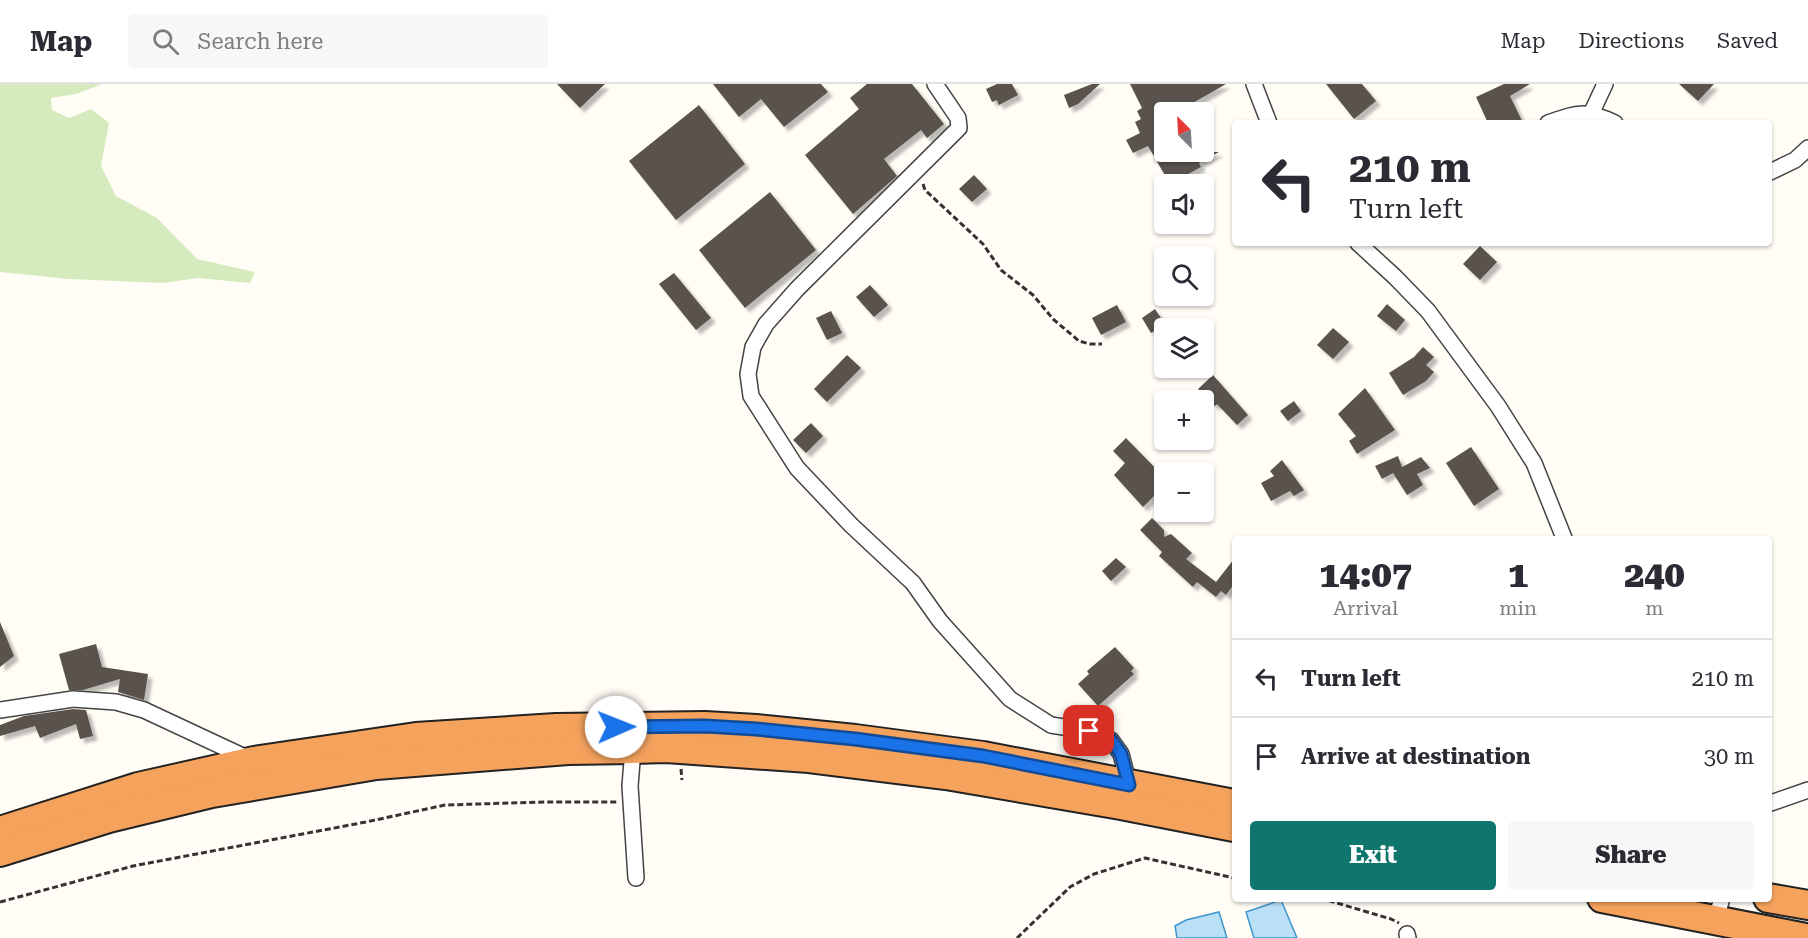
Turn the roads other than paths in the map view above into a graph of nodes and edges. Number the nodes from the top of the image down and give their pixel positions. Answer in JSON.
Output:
{"nodes":[{"id":1,"x":936,"y":84,"type":"edge"},
{"id":2,"x":1254,"y":84,"type":"edge"},
{"id":3,"x":1605,"y":84,"type":"edge"},
{"id":4,"x":1591,"y":114,"type":"junction"},
{"id":5,"x":1268,"y":120,"type":"edge"},
{"id":6,"x":1556,"y":120,"type":"edge"},
{"id":7,"x":1607,"y":120,"type":"edge"},
{"id":8,"x":1808,"y":148,"type":"edge"},
{"id":9,"x":1772,"y":171,"type":"edge"},
{"id":10,"x":1361,"y":246,"type":"edge"},
{"id":11,"x":1563,"y":536,"type":"edge"},
{"id":12,"x":0,"y":710,"type":"edge"},
{"id":13,"x":633,"y":749,"type":"junction"},
{"id":14,"x":254,"y":761,"type":"junction"},
{"id":15,"x":1129,"y":785,"type":"junction"},
{"id":16,"x":1808,"y":790,"type":"edge"},
{"id":17,"x":1772,"y":803,"type":"edge"},
{"id":18,"x":1232,"y":804,"type":"edge"},
{"id":19,"x":1232,"y":827,"type":"edge"},
{"id":20,"x":0,"y":831,"type":"edge"},
{"id":21,"x":0,"y":852,"type":"edge"},
{"id":22,"x":636,"y":878,"type":"dead end"},
{"id":23,"x":1772,"y":899,"type":"edge"},
{"id":24,"x":1645,"y":902,"type":"edge"},
{"id":25,"x":1808,"y":905,"type":"edge"},
{"id":26,"x":1719,"y":909,"type":"edge"},
{"id":27,"x":1806,"y":938,"type":"edge"}],
"edges":[{"from":1,"to":15,"type":"street"},
{"from":2,"to":5,"type":"street"},
{"from":3,"to":4,"type":"street"},
{"from":4,"to":6,"type":"street"},
{"from":4,"to":7,"type":"street"},
{"from":8,"to":9,"type":"street"},
{"from":10,"to":11,"type":"street"},
{"from":12,"to":14,"type":"street"},
{"from":13,"to":19,"type":"highway"},
{"from":13,"to":21,"type":"highway"},
{"from":13,"to":22,"type":"street"},
{"from":14,"to":15,"type":"highway"},
{"from":14,"to":20,"type":"highway"},
{"from":15,"to":18,"type":"highway"},
{"from":16,"to":17,"type":"street"},
{"from":23,"to":25,"type":"highway"},
{"from":24,"to":26,"type":"highway"},
{"from":26,"to":27,"type":"highway"}]}
